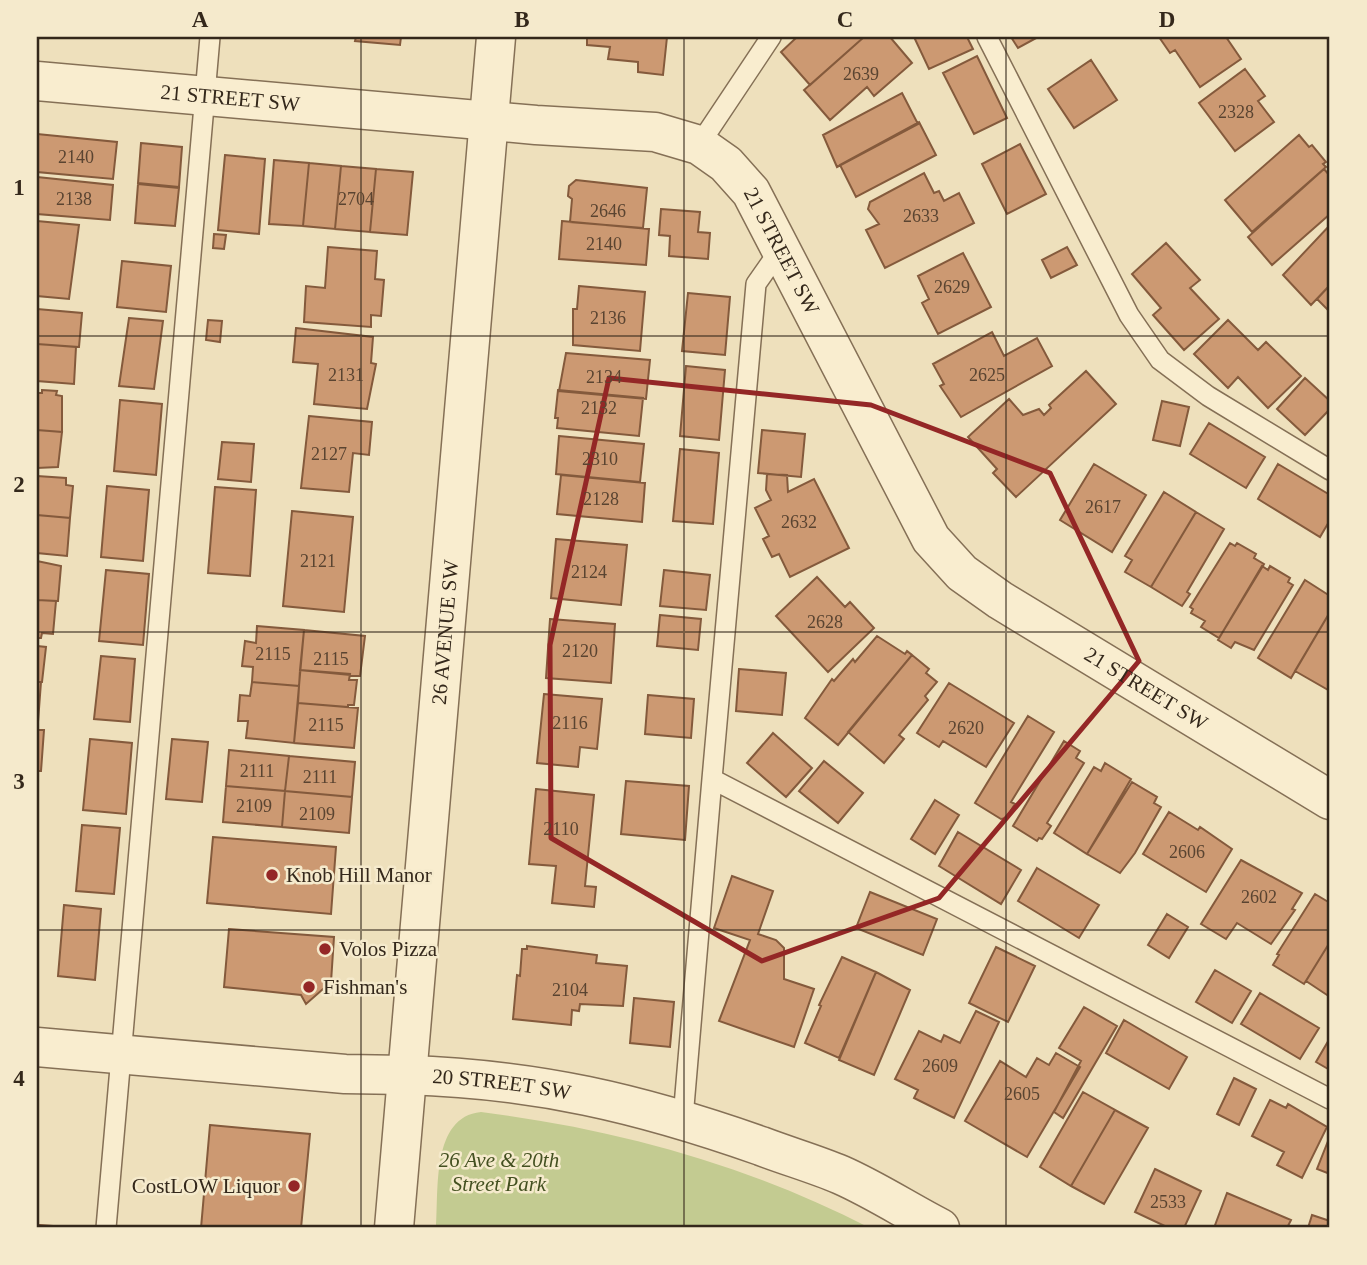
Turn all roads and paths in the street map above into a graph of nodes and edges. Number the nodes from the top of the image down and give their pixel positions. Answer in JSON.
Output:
{"nodes":[{"id":1,"x":210,"y":37,"type":"edge"},
{"id":2,"x":496,"y":37,"type":"edge"},
{"id":3,"x":771,"y":37,"type":"edge"},
{"id":4,"x":987,"y":37,"type":"edge"},
{"id":5,"x":37,"y":81,"type":"edge"},
{"id":6,"x":205,"y":95,"type":"junction"},
{"id":7,"x":489,"y":121,"type":"junction"},
{"id":8,"x":699,"y":145,"type":"junction"},
{"id":9,"x":782,"y":247,"type":"junction"},
{"id":10,"x":1330,"y":470,"type":"edge"},
{"id":11,"x":712,"y":779,"type":"junction"},
{"id":12,"x":1330,"y":800,"type":"edge"},
{"id":13,"x":37,"y":1047,"type":"edge"},
{"id":14,"x":121,"y":1056,"type":"junction"},
{"id":15,"x":407,"y":1075,"type":"junction"},
{"id":16,"x":1330,"y":1099,"type":"edge"},
{"id":17,"x":683,"y":1118,"type":"junction"},
{"id":18,"x":106,"y":1228,"type":"edge"},
{"id":19,"x":394,"y":1228,"type":"edge"},
{"id":20,"x":940,"y":1228,"type":"edge"}],
"edges":[{"from":1,"to":6,"type":"lane"},
{"from":2,"to":7,"type":"street","name":"26 AVENUE SW"},
{"from":3,"to":8,"type":"lane"},
{"from":4,"to":10,"type":"lane"},
{"from":5,"to":6,"type":"street","name":"21 STREET SW"},
{"from":6,"to":7,"type":"street","name":"21 STREET SW"},
{"from":6,"to":14,"type":"lane"},
{"from":7,"to":8,"type":"street","name":"21 STREET SW"},
{"from":7,"to":15,"type":"street","name":"26 AVENUE SW"},
{"from":8,"to":9,"type":"street","name":"21 STREET SW"},
{"from":9,"to":11,"type":"lane"},
{"from":9,"to":12,"type":"street","name":"21 STREET SW"},
{"from":11,"to":16,"type":"lane"},
{"from":11,"to":17,"type":"lane"},
{"from":13,"to":14,"type":"street","name":"20 STREET SW"},
{"from":14,"to":15,"type":"street","name":"20 STREET SW"},
{"from":14,"to":18,"type":"lane"},
{"from":15,"to":17,"type":"street","name":"20 STREET SW"},
{"from":15,"to":19,"type":"street","name":"26 AVENUE SW"},
{"from":17,"to":20,"type":"street","name":"20 STREET SW"}]}
